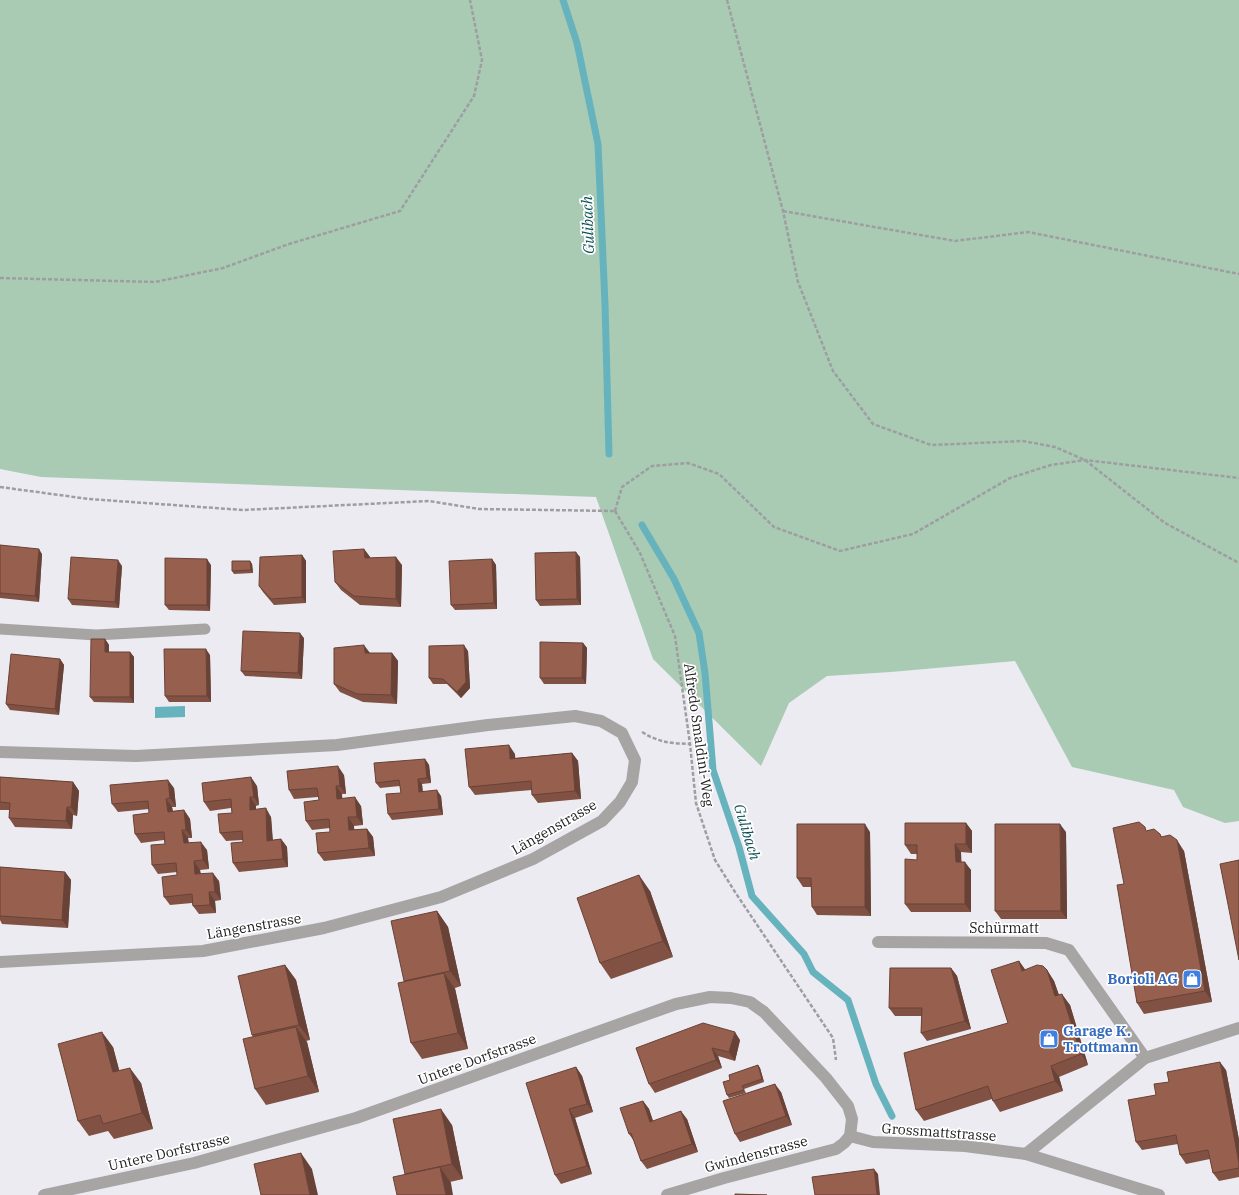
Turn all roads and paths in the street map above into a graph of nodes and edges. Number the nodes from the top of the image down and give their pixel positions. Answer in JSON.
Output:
{"nodes":[{"id":1,"x":470,"y":0,"type":"edge"},
{"id":2,"x":727,"y":0,"type":"edge"},
{"id":3,"x":783,"y":211,"type":"junction"},
{"id":4,"x":1239,"y":274,"type":"edge"},
{"id":5,"x":0,"y":278,"type":"edge"},
{"id":6,"x":1085,"y":460,"type":"junction"},
{"id":7,"x":1239,"y":478,"type":"edge"},
{"id":8,"x":0,"y":487,"type":"edge"},
{"id":9,"x":615,"y":511,"type":"junction"},
{"id":10,"x":1239,"y":563,"type":"edge"},
{"id":11,"x":0,"y":629,"type":"edge"},
{"id":12,"x":206,"y":629,"type":"dead end"},
{"id":13,"x":622,"y":733,"type":"junction"},
{"id":14,"x":690,"y":744,"type":"junction"},
{"id":15,"x":0,"y":752,"type":"edge"},
{"id":16,"x":878,"y":942,"type":"dead end"},
{"id":17,"x":0,"y":962,"type":"edge"},
{"id":18,"x":1239,"y":1028,"type":"edge"},
{"id":19,"x":1145,"y":1058,"type":"junction"},
{"id":20,"x":826,"y":1078,"type":"junction"},
{"id":21,"x":850,"y":1136,"type":"junction"},
{"id":22,"x":1026,"y":1154,"type":"junction"},
{"id":23,"x":698,"y":1190,"type":"edge"},
{"id":24,"x":44,"y":1195,"type":"edge"},
{"id":25,"x":667,"y":1195,"type":"edge"},
{"id":26,"x":1160,"y":1195,"type":"edge"}],
"edges":[{"from":1,"to":5,"type":"path"},
{"from":2,"to":3,"type":"path"},
{"from":3,"to":4,"type":"path"},
{"from":3,"to":6,"type":"path"},
{"from":6,"to":7,"type":"path"},
{"from":6,"to":9,"type":"path"},
{"from":6,"to":10,"type":"path"},
{"from":8,"to":9,"type":"path"},
{"from":9,"to":14,"type":"path","name":"Alfredo Smaldini-Weg"},
{"from":11,"to":12,"type":"lane"},
{"from":13,"to":14,"type":"path"},
{"from":13,"to":15,"type":"street"},
{"from":13,"to":17,"type":"street","name":"Längenstrasse"},
{"from":14,"to":20,"type":"path","name":"Alfredo Smaldini-Weg"},
{"from":16,"to":19,"type":"street","name":"Schürmatt"},
{"from":18,"to":19,"type":"street"},
{"from":19,"to":22,"type":"street"},
{"from":20,"to":21,"type":"street","name":"Untere Dorfstrasse"},
{"from":20,"to":24,"type":"street","name":"Untere Dorfstrasse"},
{"from":21,"to":22,"type":"street","name":"Grossmattstrasse"},
{"from":21,"to":23,"type":"street","name":"Gwindenstrasse"},
{"from":22,"to":26,"type":"street","name":"Grossmattstrasse"},
{"from":23,"to":25,"type":"street","name":"Gwindenstrasse"}]}
